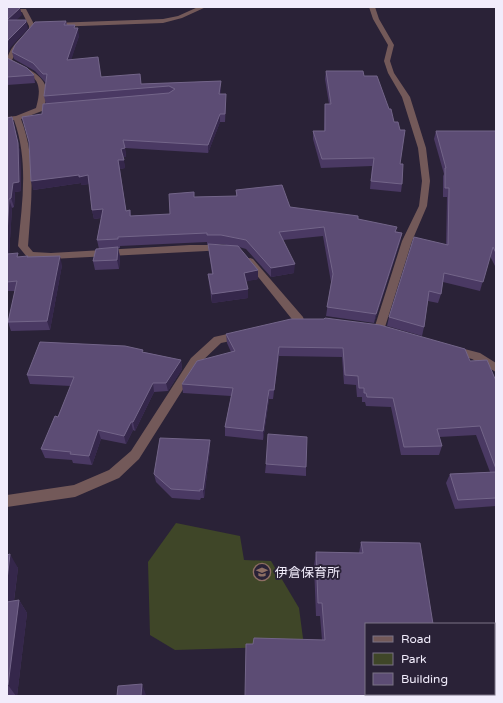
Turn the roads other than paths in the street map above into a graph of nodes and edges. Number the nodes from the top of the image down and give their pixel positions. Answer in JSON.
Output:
{"nodes":[{"id":1,"x":203,"y":7,"type":"edge"},
{"id":2,"x":372,"y":7,"type":"edge"},
{"id":3,"x":7,"y":10,"type":"edge"},
{"id":4,"x":47,"y":25,"type":"edge"},
{"id":5,"x":32,"y":26,"type":"junction"},
{"id":6,"x":40,"y":26,"type":"edge"},
{"id":7,"x":17,"y":118,"type":"junction"},
{"id":8,"x":7,"y":119,"type":"edge"},
{"id":9,"x":284,"y":324,"type":"edge"},
{"id":10,"x":364,"y":327,"type":"edge"},
{"id":11,"x":379,"y":329,"type":"junction"},
{"id":12,"x":254,"y":331,"type":"edge"},
{"id":13,"x":401,"y":335,"type":"edge"},
{"id":14,"x":446,"y":348,"type":"edge"},
{"id":15,"x":496,"y":368,"type":"edge"},
{"id":16,"x":7,"y":501,"type":"edge"}],
"edges":[{"from":1,"to":4,"type":"street"},
{"from":2,"to":11,"type":"street"},
{"from":3,"to":5,"type":"street"},
{"from":5,"to":6,"type":"street"},
{"from":5,"to":7,"type":"street"},
{"from":7,"to":8,"type":"street"},
{"from":7,"to":9,"type":"street"},
{"from":10,"to":11,"type":"street"},
{"from":11,"to":13,"type":"street"},
{"from":12,"to":16,"type":"street"},
{"from":14,"to":15,"type":"street"}]}
